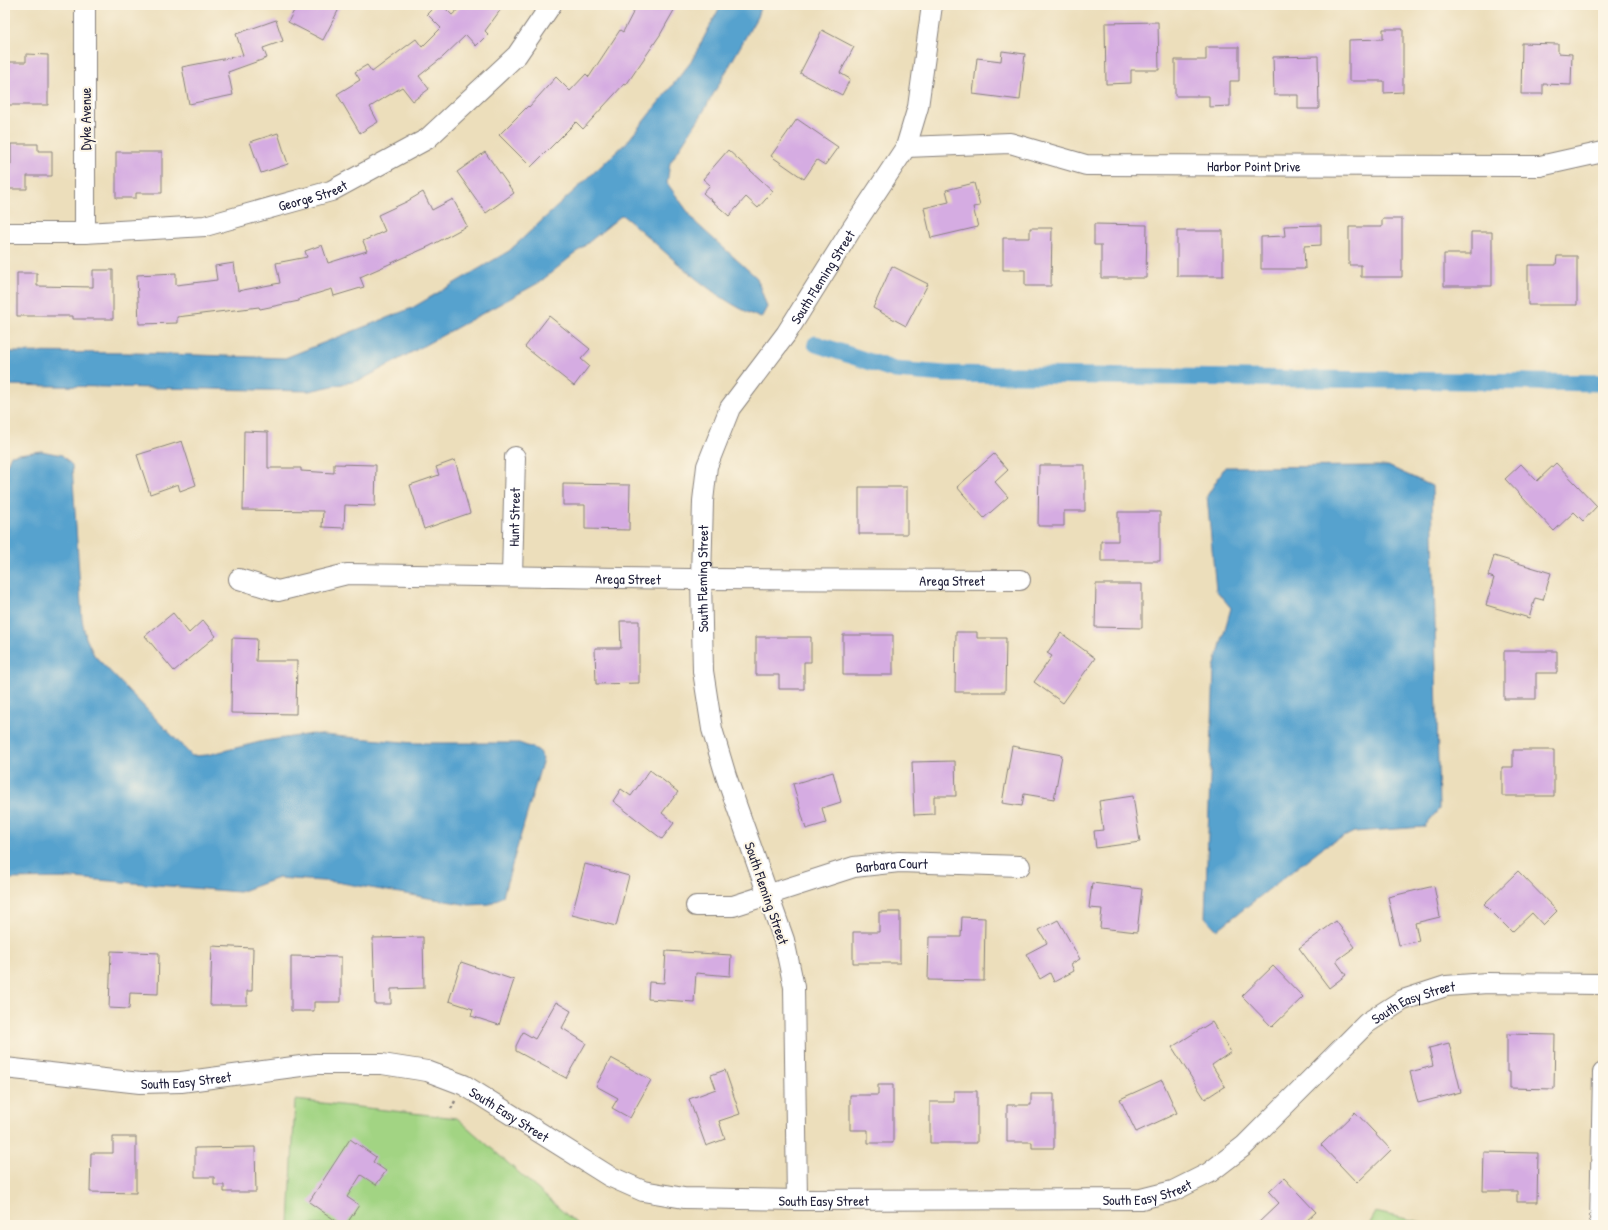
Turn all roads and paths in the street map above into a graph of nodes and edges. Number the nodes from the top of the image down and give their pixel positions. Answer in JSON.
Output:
{"nodes":[{"id":1,"x":85,"y":5,"type":"edge"},
{"id":2,"x":551,"y":5,"type":"edge"},
{"id":3,"x":932,"y":5,"type":"edge"},
{"id":4,"x":906,"y":147,"type":"junction"},
{"id":5,"x":1603,"y":152,"type":"edge"},
{"id":6,"x":5,"y":233,"type":"edge"},
{"id":7,"x":85,"y":233,"type":"junction"},
{"id":8,"x":515,"y":457,"type":"dead end"},
{"id":9,"x":512,"y":576,"type":"junction"},
{"id":10,"x":239,"y":579,"type":"dead end"},
{"id":11,"x":701,"y":579,"type":"junction"},
{"id":12,"x":1020,"y":580,"type":"dead end"},
{"id":13,"x":1020,"y":866,"type":"dead end"},
{"id":14,"x":768,"y":894,"type":"junction"},
{"id":15,"x":696,"y":906,"type":"dead end"},
{"id":16,"x":1603,"y":984,"type":"edge"},
{"id":17,"x":5,"y":1068,"type":"edge"},
{"id":18,"x":1603,"y":1072,"type":"edge"},
{"id":19,"x":798,"y":1200,"type":"junction"},
{"id":20,"x":1600,"y":1225,"type":"edge"}],
"edges":[{"from":1,"to":7,"type":"street","name":"Dyke Avenue"},
{"from":2,"to":7,"type":"street","name":"George Street"},
{"from":3,"to":4,"type":"street","name":"South Fleming Street"},
{"from":4,"to":5,"type":"street","name":"Harbor Point Drive"},
{"from":4,"to":11,"type":"street","name":"South Fleming Street"},
{"from":6,"to":7,"type":"street","name":"George Street"},
{"from":8,"to":9,"type":"street","name":"Hunt Street"},
{"from":9,"to":10,"type":"street","name":"Arega Street"},
{"from":9,"to":11,"type":"street","name":"Arega Street"},
{"from":11,"to":12,"type":"street","name":"Arega Street"},
{"from":11,"to":14,"type":"street","name":"South Fleming Street"},
{"from":13,"to":14,"type":"street","name":"Barbara Court"},
{"from":14,"to":15,"type":"street","name":"Barbara Court"},
{"from":14,"to":19,"type":"street","name":"South Fleming Street"},
{"from":16,"to":19,"type":"street","name":"South Easy Street"},
{"from":17,"to":19,"type":"street","name":"South Easy Street"},
{"from":18,"to":20,"type":"street"}]}
